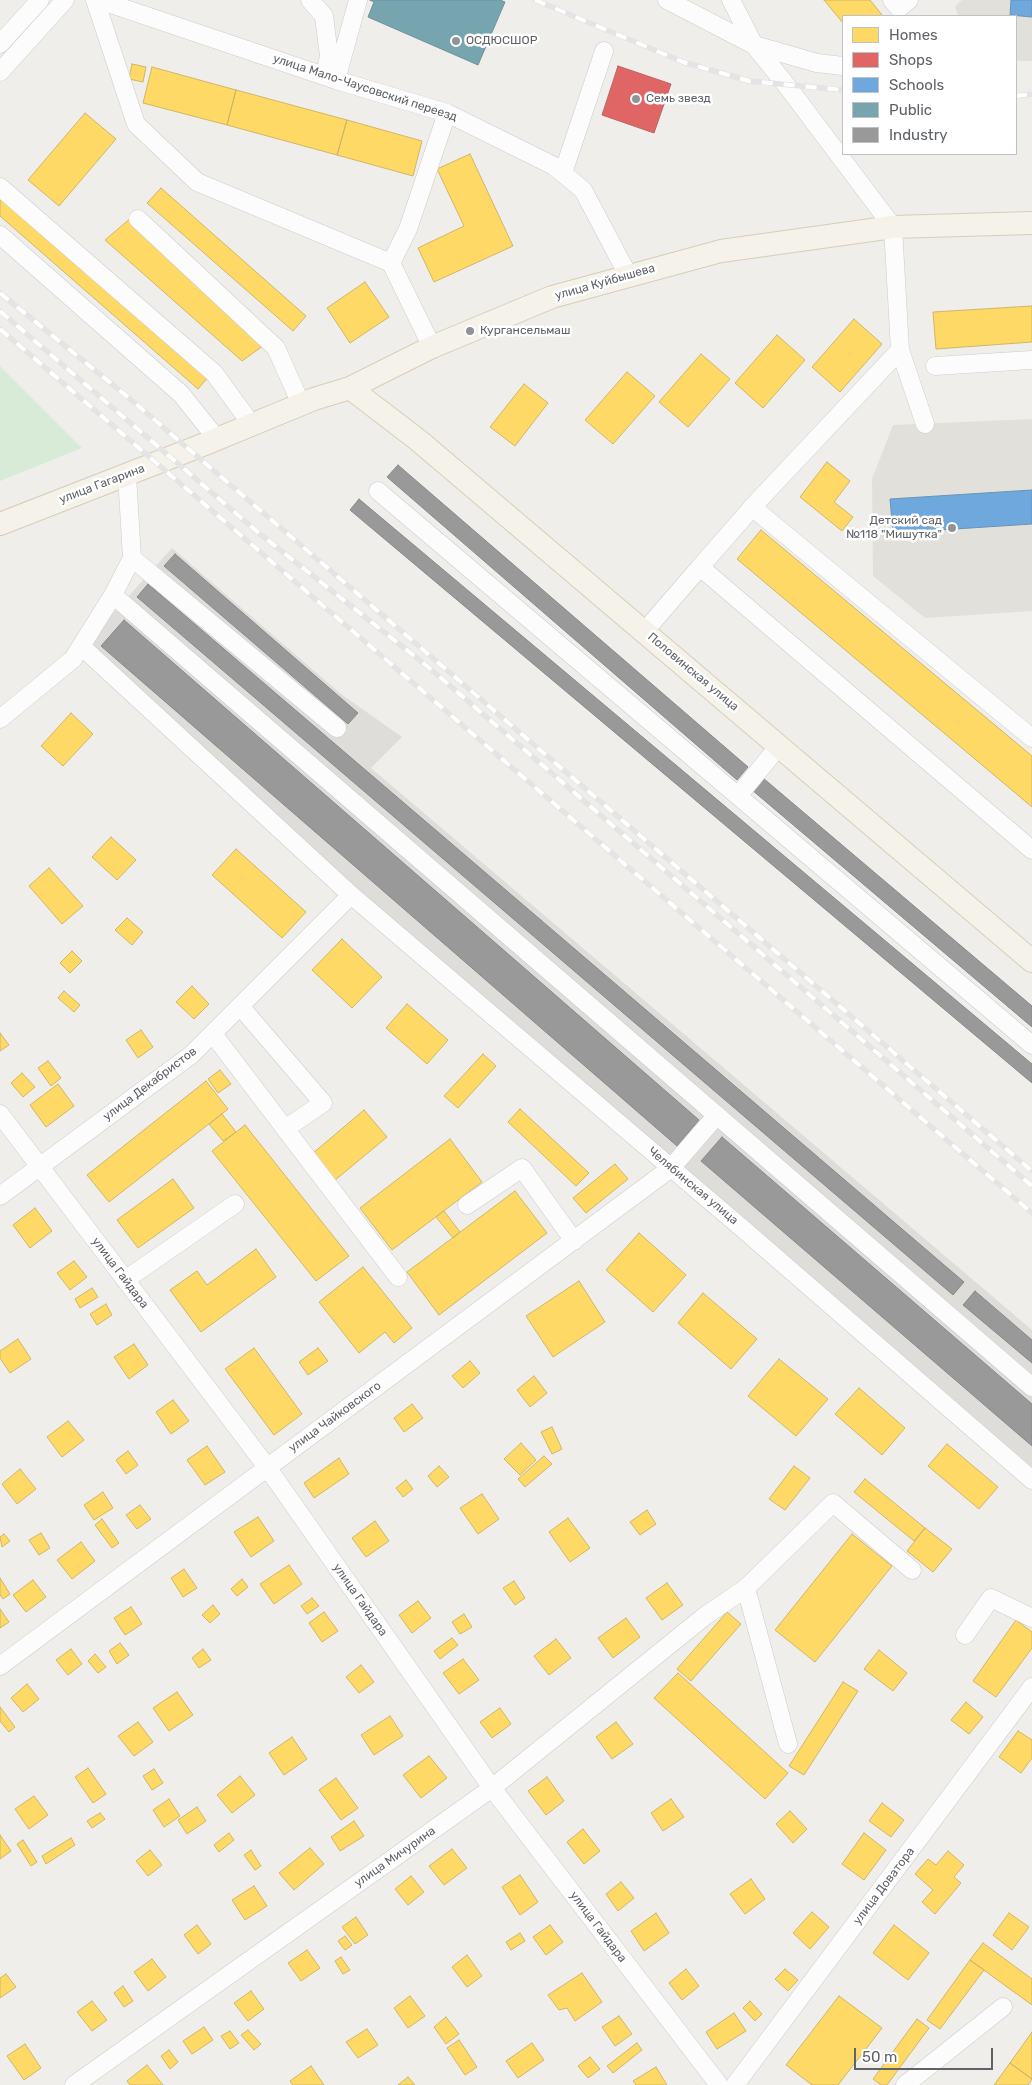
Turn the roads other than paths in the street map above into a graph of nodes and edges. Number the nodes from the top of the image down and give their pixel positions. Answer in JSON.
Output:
{"nodes":[{"id":1,"x":40,"y":0,"type":"edge"},
{"id":2,"x":65,"y":0,"type":"edge"},
{"id":3,"x":95,"y":0,"type":"edge"},
{"id":4,"x":99,"y":0,"type":"edge"},
{"id":5,"x":310,"y":0,"type":"edge"},
{"id":6,"x":358,"y":0,"type":"edge"},
{"id":7,"x":667,"y":0,"type":"edge"},
{"id":8,"x":731,"y":0,"type":"edge"},
{"id":9,"x":0,"y":44,"type":"edge"},
{"id":10,"x":754,"y":45,"type":"junction"},
{"id":11,"x":604,"y":51,"type":"dead end"},
{"id":12,"x":842,"y":66,"type":"edge"},
{"id":13,"x":0,"y":72,"type":"edge"},
{"id":14,"x":330,"y":78,"type":"junction"},
{"id":15,"x":447,"y":113,"type":"junction"},
{"id":16,"x":563,"y":173,"type":"junction"},
{"id":17,"x":0,"y":187,"type":"edge"},
{"id":18,"x":138,"y":220,"type":"dead end"},
{"id":19,"x":1032,"y":223,"type":"edge"},
{"id":20,"x":893,"y":227,"type":"junction"},
{"id":21,"x":0,"y":235,"type":"edge"},
{"id":22,"x":391,"y":263,"type":"junction"},
{"id":23,"x":628,"y":276,"type":"junction"},
{"id":24,"x":432,"y":347,"type":"junction"},
{"id":25,"x":900,"y":350,"type":"junction"},
{"id":26,"x":1032,"y":360,"type":"edge"},
{"id":27,"x":935,"y":366,"type":"dead end"},
{"id":28,"x":350,"y":388,"type":"junction"},
{"id":29,"x":302,"y":404,"type":"junction"},
{"id":30,"x":925,"y":424,"type":"dead end"},
{"id":31,"x":252,"y":425,"type":"junction"},
{"id":32,"x":211,"y":442,"type":"junction"},
{"id":33,"x":127,"y":474,"type":"junction"},
{"id":34,"x":378,"y":491,"type":"dead end"},
{"id":35,"x":752,"y":507,"type":"junction"},
{"id":36,"x":0,"y":524,"type":"edge"},
{"id":37,"x":132,"y":558,"type":"junction"},
{"id":38,"x":700,"y":567,"type":"junction"},
{"id":39,"x":113,"y":594,"type":"junction"},
{"id":40,"x":644,"y":632,"type":"junction"},
{"id":41,"x":81,"y":646,"type":"junction"},
{"id":42,"x":0,"y":719,"type":"edge"},
{"id":43,"x":337,"y":728,"type":"dead end"},
{"id":44,"x":1032,"y":738,"type":"edge"},
{"id":45,"x":780,"y":746,"type":"junction"},
{"id":46,"x":738,"y":796,"type":"junction"},
{"id":47,"x":1032,"y":850,"type":"edge"},
{"id":48,"x":351,"y":895,"type":"junction"},
{"id":49,"x":1032,"y":961,"type":"edge"},
{"id":50,"x":240,"y":1006,"type":"junction"},
{"id":51,"x":213,"y":1034,"type":"junction"},
{"id":52,"x":1032,"y":1045,"type":"edge"},
{"id":53,"x":0,"y":1114,"type":"edge"},
{"id":54,"x":717,"y":1115,"type":"junction"},
{"id":55,"x":285,"y":1128,"type":"junction"},
{"id":56,"x":39,"y":1166,"type":"junction"},
{"id":57,"x":671,"y":1168,"type":"junction"},
{"id":58,"x":0,"y":1196,"type":"edge"},
{"id":59,"x":235,"y":1204,"type":"dead end"},
{"id":60,"x":467,"y":1205,"type":"dead end"},
{"id":61,"x":574,"y":1241,"type":"junction"},
{"id":62,"x":398,"y":1277,"type":"dead end"},
{"id":63,"x":125,"y":1280,"type":"junction"},
{"id":64,"x":1032,"y":1387,"type":"edge"},
{"id":65,"x":267,"y":1467,"type":"junction"},
{"id":66,"x":1032,"y":1480,"type":"edge"},
{"id":67,"x":912,"y":1570,"type":"dead end"},
{"id":68,"x":746,"y":1588,"type":"junction"},
{"id":69,"x":1032,"y":1618,"type":"edge"},
{"id":70,"x":965,"y":1635,"type":"dead end"},
{"id":71,"x":0,"y":1666,"type":"edge"},
{"id":72,"x":1032,"y":1687,"type":"edge"},
{"id":73,"x":788,"y":1744,"type":"dead end"},
{"id":74,"x":492,"y":1788,"type":"junction"},
{"id":75,"x":1003,"y":2007,"type":"dead end"},
{"id":76,"x":74,"y":2085,"type":"edge"},
{"id":77,"x":719,"y":2085,"type":"edge"},
{"id":78,"x":735,"y":2085,"type":"edge"},
{"id":79,"x":905,"y":2085,"type":"edge"}],
"edges":[{"from":1,"to":9,"type":"street"},
{"from":2,"to":13,"type":"street"},
{"from":3,"to":22,"type":"street"},
{"from":4,"to":14,"type":"street","name":"улица Мало-Чаусовский переезд"},
{"from":5,"to":14,"type":"street"},
{"from":6,"to":14,"type":"street"},
{"from":7,"to":10,"type":"street"},
{"from":8,"to":10,"type":"street"},
{"from":10,"to":12,"type":"street"},
{"from":10,"to":20,"type":"street"},
{"from":11,"to":16,"type":"street"},
{"from":14,"to":15,"type":"street","name":"улица Мало-Чаусовский переезд"},
{"from":15,"to":16,"type":"street","name":"улица Мало-Чаусовский переезд"},
{"from":15,"to":22,"type":"street"},
{"from":16,"to":23,"type":"street","name":"улица Мало-Чаусовский переезд"},
{"from":17,"to":31,"type":"street"},
{"from":18,"to":29,"type":"street"},
{"from":19,"to":20,"type":"main road","name":"улица Куйбышева"},
{"from":20,"to":23,"type":"main road","name":"улица Куйбышева"},
{"from":20,"to":25,"type":"street"},
{"from":21,"to":32,"type":"street"},
{"from":22,"to":24,"type":"street"},
{"from":23,"to":24,"type":"main road","name":"улица Куйбышева"},
{"from":24,"to":28,"type":"main road","name":"улица Куйбышева"},
{"from":25,"to":30,"type":"street"},
{"from":25,"to":35,"type":"street"},
{"from":26,"to":27,"type":"street"},
{"from":28,"to":29,"type":"main road","name":"улица Куйбышева"},
{"from":28,"to":40,"type":"main road","name":"Половинская улица"},
{"from":29,"to":31,"type":"main road","name":"улица Куйбышева"},
{"from":31,"to":32,"type":"main road","name":"улица Куйбышева"},
{"from":32,"to":33,"type":"main road","name":"улица Гагарина"},
{"from":33,"to":36,"type":"main road","name":"улица Гагарина"},
{"from":33,"to":37,"type":"street"},
{"from":34,"to":46,"type":"street"},
{"from":35,"to":38,"type":"street"},
{"from":35,"to":44,"type":"street"},
{"from":37,"to":39,"type":"street"},
{"from":37,"to":43,"type":"street"},
{"from":38,"to":40,"type":"street"},
{"from":38,"to":47,"type":"street"},
{"from":39,"to":41,"type":"street"},
{"from":39,"to":54,"type":"street"},
{"from":40,"to":45,"type":"main road","name":"Половинская улица"},
{"from":41,"to":42,"type":"street"},
{"from":41,"to":48,"type":"street","name":"Челябинская улица"},
{"from":45,"to":46,"type":"street"},
{"from":45,"to":49,"type":"main road","name":"Половинская улица"},
{"from":46,"to":52,"type":"street"},
{"from":48,"to":50,"type":"street","name":"улица Декабристов"},
{"from":48,"to":57,"type":"street","name":"Челябинская улица"},
{"from":50,"to":51,"type":"street","name":"улица Декабристов"},
{"from":50,"to":55,"type":"street"},
{"from":51,"to":55,"type":"street"},
{"from":51,"to":56,"type":"street","name":"улица Декабристов"},
{"from":53,"to":56,"type":"street","name":"улица Гайдара"},
{"from":54,"to":57,"type":"street","name":"улица Чайковского"},
{"from":54,"to":64,"type":"street"},
{"from":55,"to":62,"type":"street"},
{"from":56,"to":58,"type":"street","name":"улица Декабристов"},
{"from":56,"to":63,"type":"street","name":"улица Гайдара"},
{"from":57,"to":61,"type":"street","name":"улица Чайковского"},
{"from":57,"to":66,"type":"street","name":"Челябинская улица"},
{"from":59,"to":63,"type":"street"},
{"from":60,"to":61,"type":"street"},
{"from":61,"to":65,"type":"street","name":"улица Чайковского"},
{"from":63,"to":65,"type":"street","name":"улица Гайдара"},
{"from":65,"to":71,"type":"street","name":"улица Чайковского"},
{"from":65,"to":74,"type":"street","name":"улица Гайдара"},
{"from":67,"to":68,"type":"street","name":"улица Мичурина"},
{"from":68,"to":73,"type":"street"},
{"from":68,"to":74,"type":"street","name":"улица Мичурина"},
{"from":69,"to":70,"type":"street"},
{"from":72,"to":78,"type":"street","name":"улица Доватора"},
{"from":74,"to":76,"type":"street","name":"улица Мичурина"},
{"from":74,"to":77,"type":"street","name":"улица Гайдара"},
{"from":75,"to":79,"type":"street"}]}
